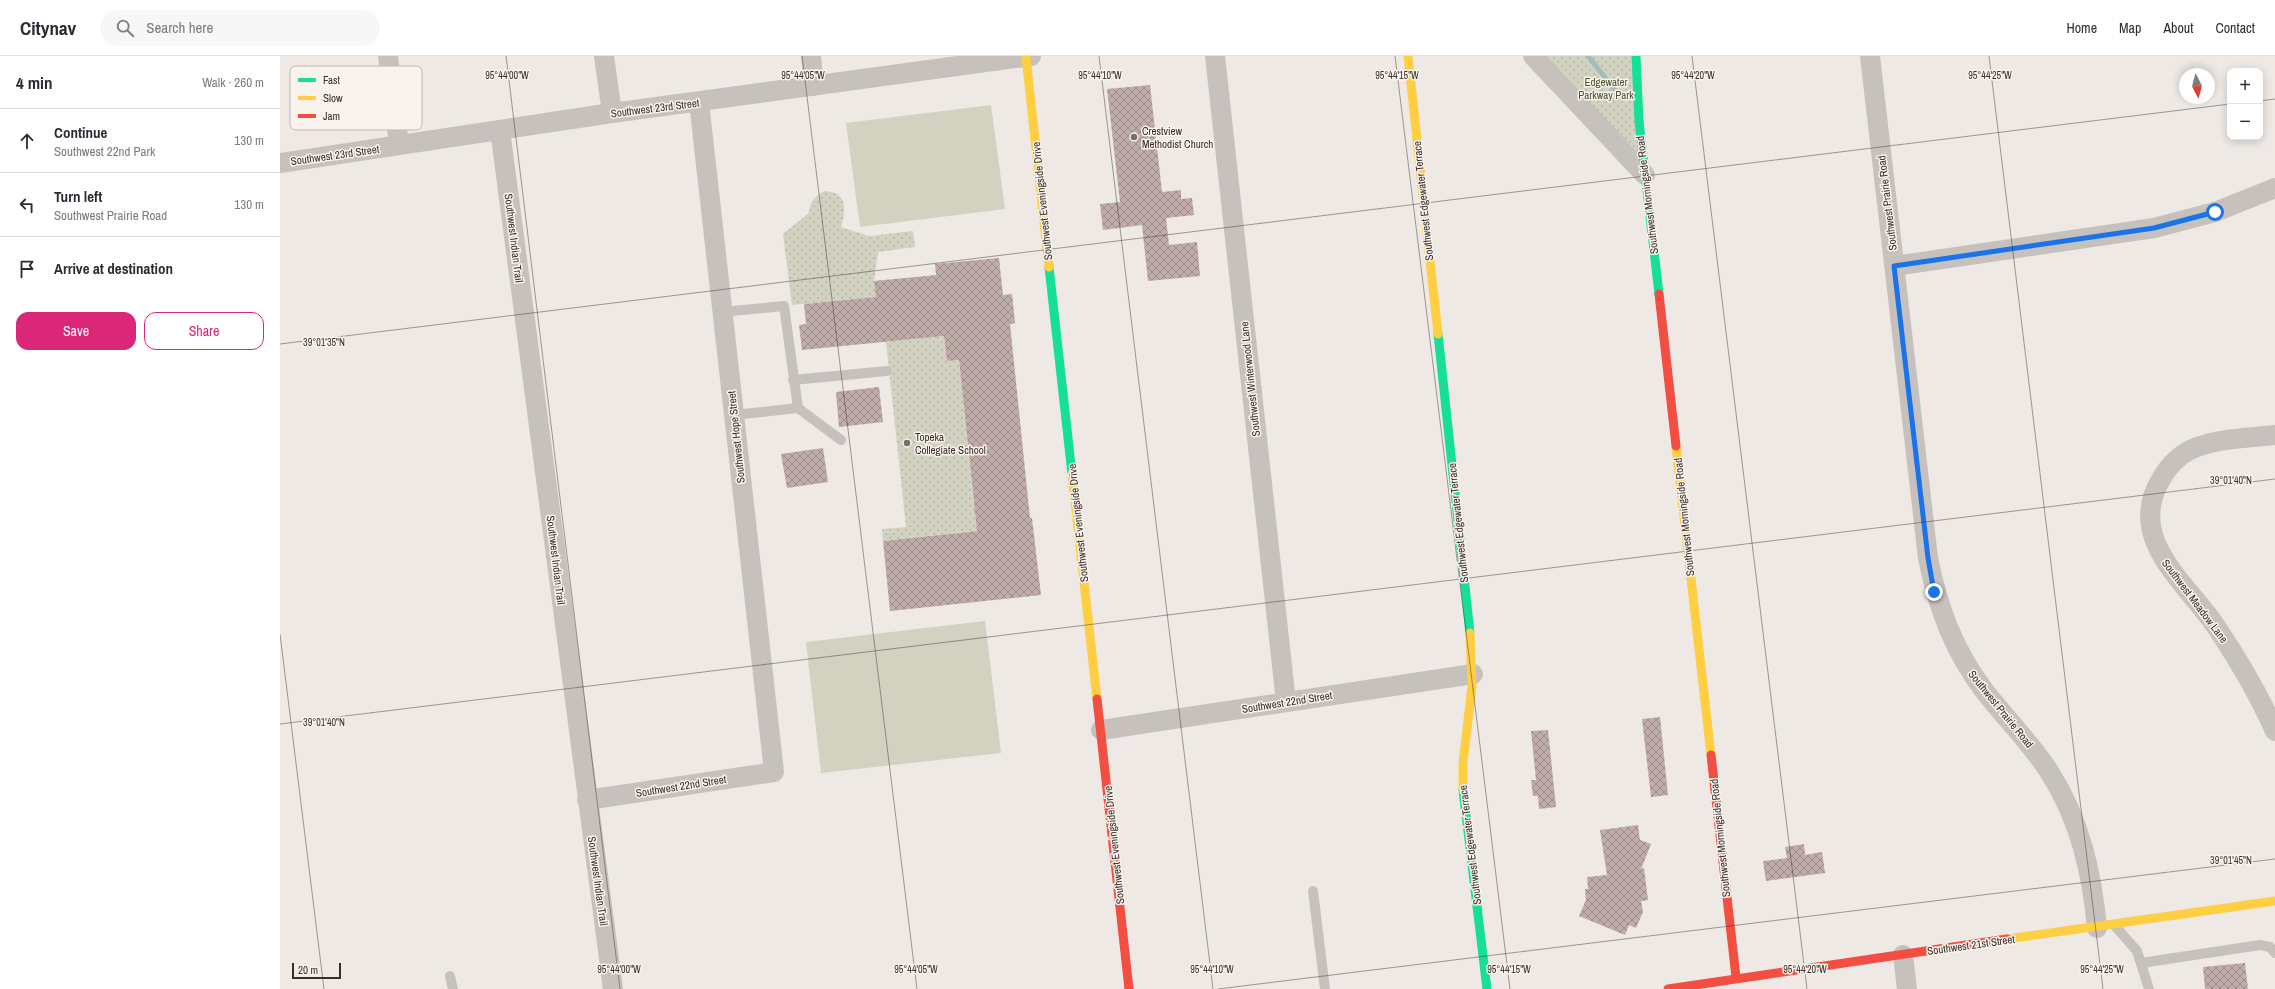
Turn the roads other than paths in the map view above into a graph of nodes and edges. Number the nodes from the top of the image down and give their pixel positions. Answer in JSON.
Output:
{"nodes":[{"id":1,"x":388,"y":56,"type":"edge"},
{"id":2,"x":604,"y":56,"type":"edge"},
{"id":3,"x":811,"y":56,"type":"edge"},
{"id":4,"x":1029,"y":56,"type":"edge"},
{"id":5,"x":1215,"y":56,"type":"edge"},
{"id":6,"x":1408,"y":56,"type":"edge"},
{"id":7,"x":1533,"y":56,"type":"edge"},
{"id":8,"x":1636,"y":56,"type":"edge"},
{"id":9,"x":1870,"y":56,"type":"edge"},
{"id":10,"x":389,"y":66,"type":"edge"},
{"id":11,"x":814,"y":86,"type":"junction"},
{"id":12,"x":698,"y":102,"type":"junction"},
{"id":13,"x":612,"y":113,"type":"junction"},
{"id":14,"x":397,"y":130,"type":"edge"},
{"id":15,"x":500,"y":130,"type":"junction"},
{"id":16,"x":399,"y":145,"type":"junction"},
{"id":17,"x":280,"y":163,"type":"edge"},
{"id":18,"x":1645,"y":175,"type":"junction"},
{"id":19,"x":2275,"y":188,"type":"edge"},
{"id":20,"x":1894,"y":266,"type":"junction"},
{"id":21,"x":722,"y":312,"type":"junction"},
{"id":22,"x":887,"y":371,"type":"dead end"},
{"id":23,"x":793,"y":380,"type":"junction"},
{"id":24,"x":798,"y":408,"type":"junction"},
{"id":25,"x":734,"y":415,"type":"junction"},
{"id":26,"x":2275,"y":435,"type":"edge"},
{"id":27,"x":841,"y":440,"type":"dead end"},
{"id":28,"x":1473,"y":674,"type":"junction"},
{"id":29,"x":1286,"y":702,"type":"junction"},
{"id":30,"x":1101,"y":730,"type":"junction"},
{"id":31,"x":2275,"y":731,"type":"edge"},
{"id":32,"x":774,"y":772,"type":"joint"},
{"id":33,"x":587,"y":800,"type":"junction"},
{"id":34,"x":1313,"y":891,"type":"dead end"},
{"id":35,"x":2275,"y":901,"type":"edge"},
{"id":36,"x":2106,"y":927,"type":"junction"},
{"id":37,"x":2275,"y":953,"type":"edge"},
{"id":38,"x":1902,"y":955,"type":"junction"},
{"id":39,"x":2141,"y":963,"type":"junction"},
{"id":40,"x":450,"y":976,"type":"dead end"},
{"id":41,"x":1736,"y":977,"type":"junction"},
{"id":42,"x":453,"y":989,"type":"edge"},
{"id":43,"x":613,"y":989,"type":"edge"},
{"id":44,"x":1129,"y":989,"type":"edge"},
{"id":45,"x":1325,"y":989,"type":"edge"},
{"id":46,"x":1487,"y":989,"type":"edge"},
{"id":47,"x":1668,"y":989,"type":"edge"},
{"id":48,"x":1907,"y":989,"type":"edge"},
{"id":49,"x":2149,"y":989,"type":"edge"}],
"edges":[{"from":1,"to":10,"type":"street"},
{"from":2,"to":13,"type":"street"},
{"from":3,"to":11,"type":"street"},
{"from":4,"to":11,"type":"street","name":"Southwest 23rd Street"},
{"from":4,"to":30,"type":"street","name":"Southwest Eveningside Drive"},
{"from":5,"to":29,"type":"street","name":"Southwest Winterwood Lane"},
{"from":6,"to":28,"type":"street","name":"Southwest Edgewater Terrace"},
{"from":7,"to":18,"type":"street"},
{"from":8,"to":18,"type":"street","name":"Southwest Morningside Road"},
{"from":9,"to":20,"type":"street","name":"Southwest Prairie Road"},
{"from":11,"to":12,"type":"street","name":"Southwest 23rd Street"},
{"from":12,"to":13,"type":"street","name":"Southwest 23rd Street"},
{"from":12,"to":21,"type":"street","name":"Southwest Hope Street"},
{"from":13,"to":15,"type":"street","name":"Southwest 23rd Street"},
{"from":14,"to":16,"type":"street"},
{"from":15,"to":16,"type":"street","name":"Southwest 23rd Street"},
{"from":15,"to":33,"type":"street","name":"Southwest Indian Trail"},
{"from":16,"to":17,"type":"street","name":"Southwest 23rd Street"},
{"from":18,"to":41,"type":"street","name":"Southwest Morningside Road"},
{"from":19,"to":20,"type":"street"},
{"from":20,"to":36,"type":"street","name":"Southwest Prairie Road"},
{"from":21,"to":23,"type":"lane"},
{"from":21,"to":25,"type":"street","name":"Southwest Hope Street"},
{"from":22,"to":23,"type":"lane"},
{"from":23,"to":24,"type":"lane"},
{"from":24,"to":25,"type":"lane"},
{"from":24,"to":27,"type":"lane"},
{"from":25,"to":32,"type":"street","name":"Southwest Hope Street"},
{"from":26,"to":31,"type":"street","name":"Southwest Meadow Lane"},
{"from":28,"to":29,"type":"street","name":"Southwest 22nd Street"},
{"from":28,"to":46,"type":"street","name":"Southwest Edgewater Terrace"},
{"from":29,"to":30,"type":"street","name":"Southwest 22nd Street"},
{"from":30,"to":44,"type":"street","name":"Southwest Eveningside Drive"},
{"from":32,"to":33,"type":"street","name":"Southwest 22nd Street"},
{"from":33,"to":43,"type":"street","name":"Southwest Indian Trail"},
{"from":34,"to":45,"type":"lane"},
{"from":35,"to":36,"type":"street","name":"Southwest 21st Street"},
{"from":36,"to":38,"type":"street","name":"Southwest 21st Street"},
{"from":36,"to":39,"type":"lane"},
{"from":37,"to":39,"type":"lane"},
{"from":38,"to":41,"type":"street","name":"Southwest 21st Street"},
{"from":38,"to":48,"type":"street"},
{"from":39,"to":49,"type":"lane"},
{"from":40,"to":42,"type":"lane"},
{"from":41,"to":47,"type":"street","name":"Southwest 21st Street"}]}
